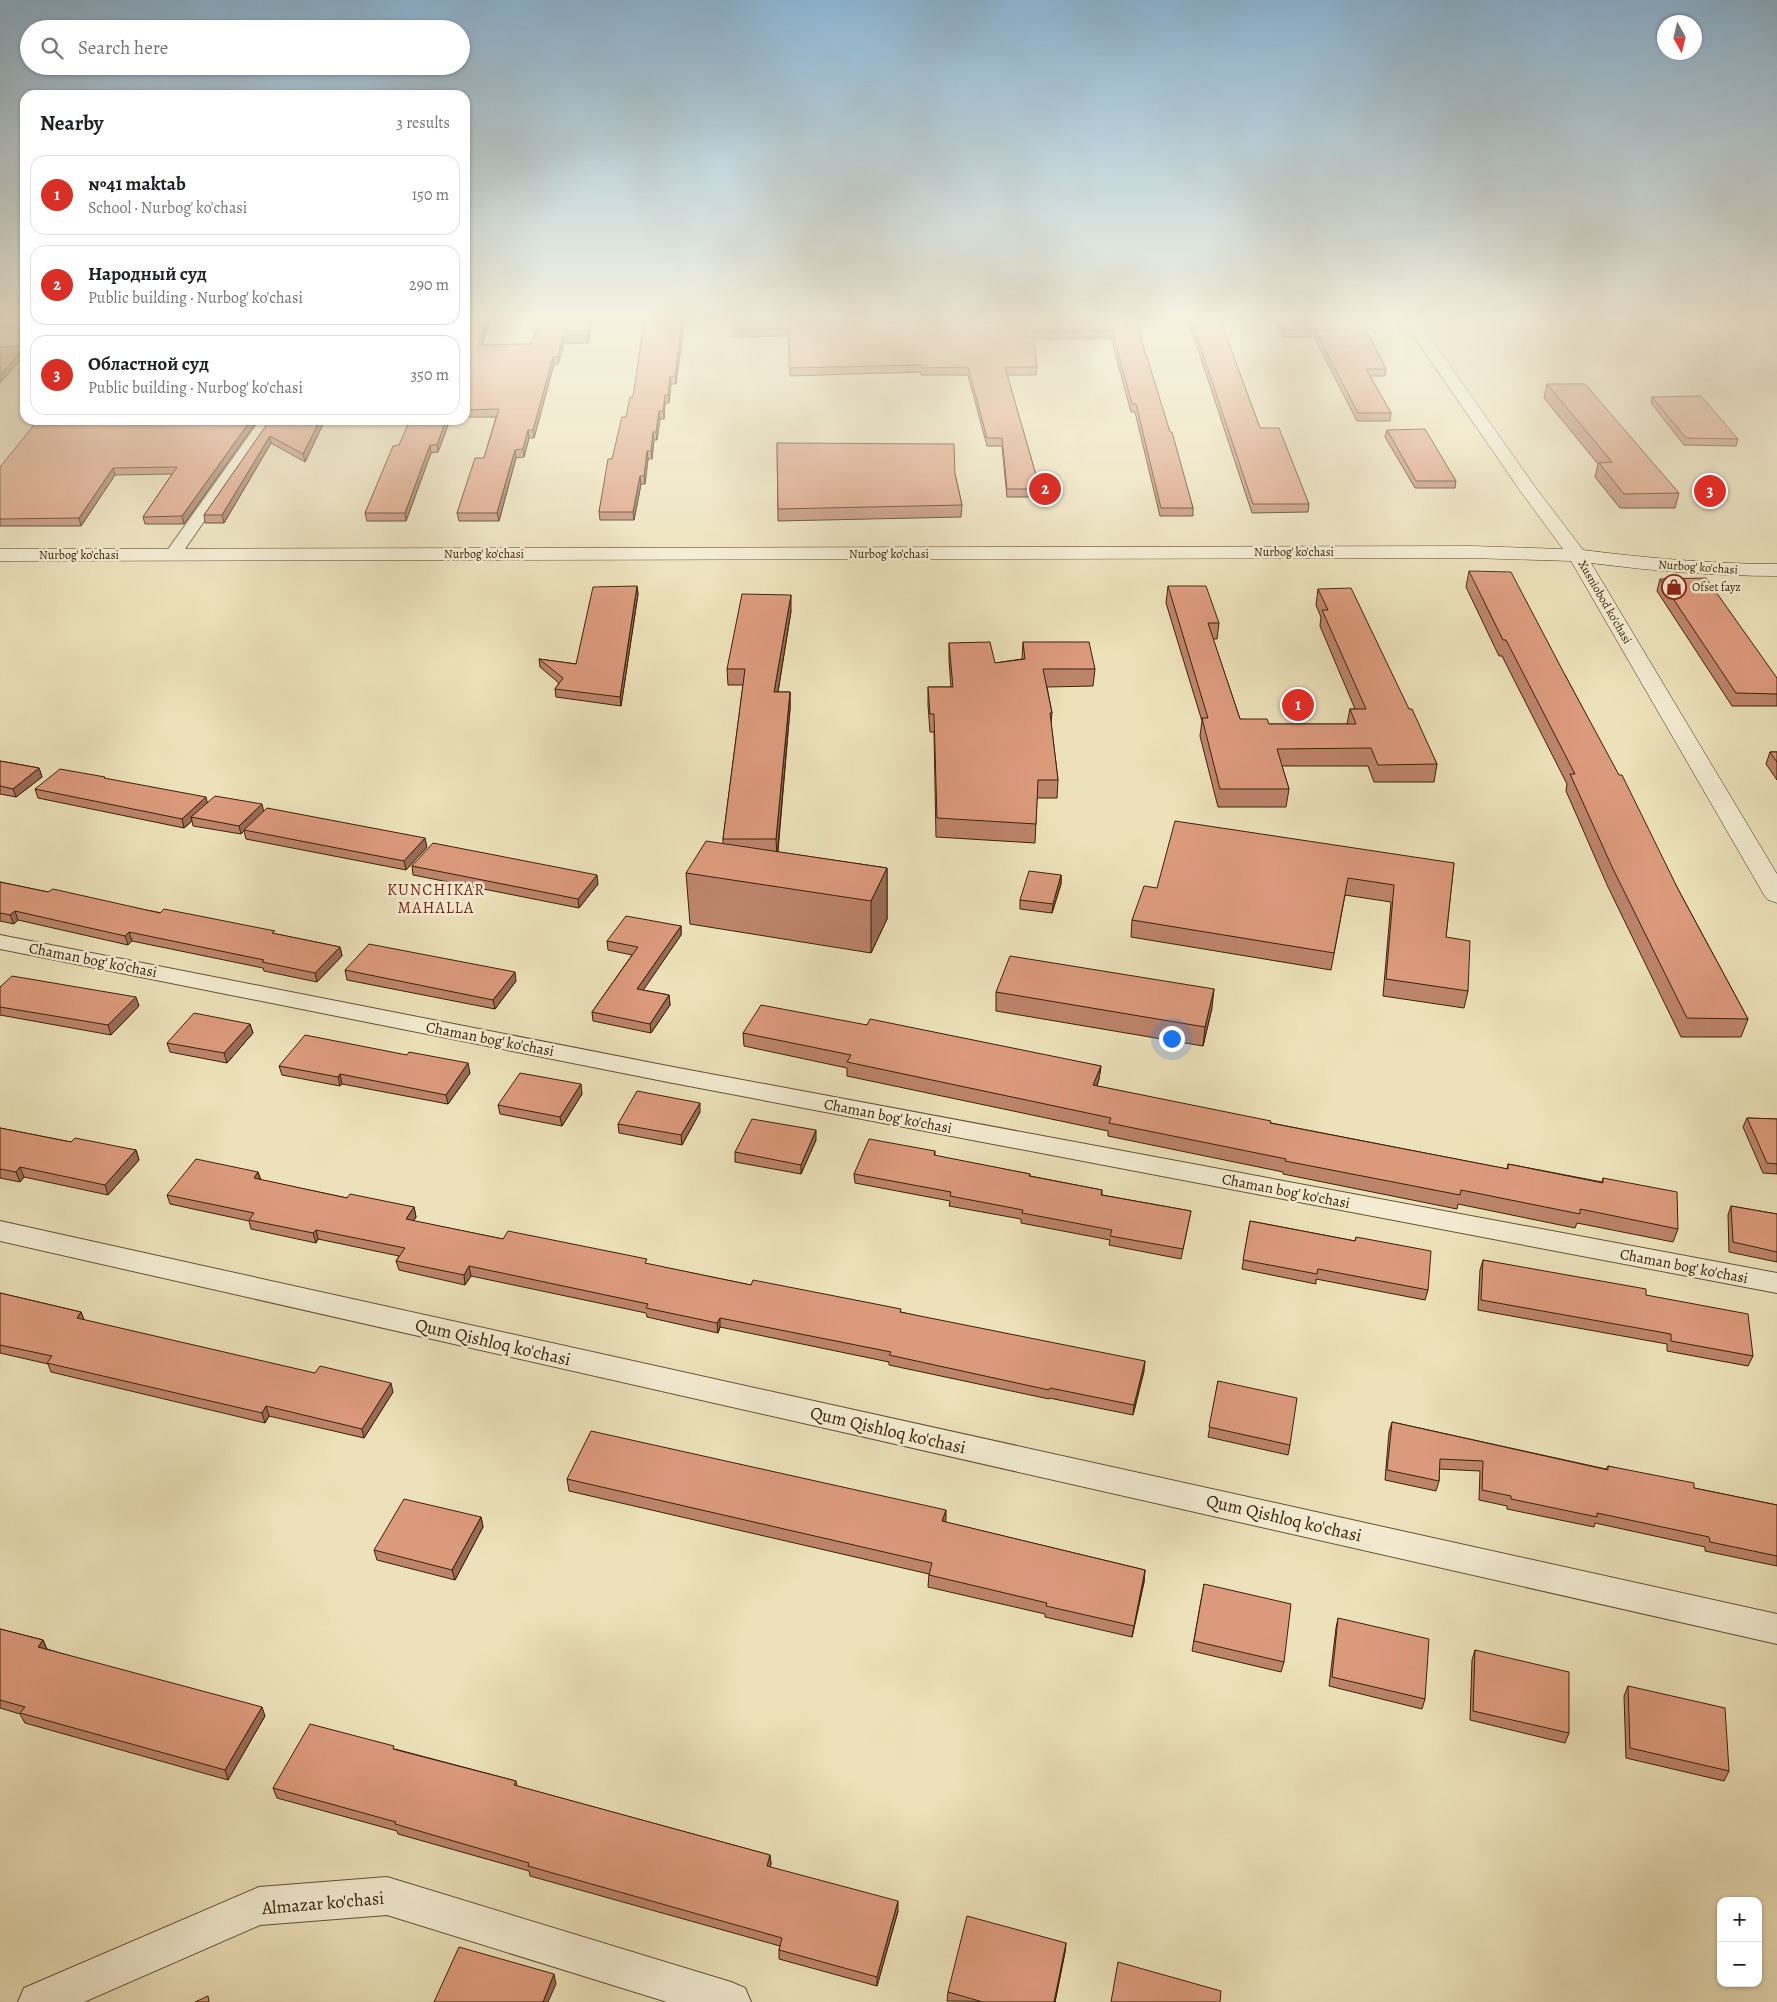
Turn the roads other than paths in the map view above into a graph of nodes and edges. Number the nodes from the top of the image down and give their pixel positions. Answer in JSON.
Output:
{"nodes":[{"id":1,"x":1476,"y":415,"type":"edge"},
{"id":2,"x":263,"y":425,"type":"edge"},
{"id":3,"x":0,"y":555,"type":"edge"},
{"id":4,"x":172,"y":555,"type":"junction"},
{"id":5,"x":1577,"y":555,"type":"junction"},
{"id":6,"x":1777,"y":570,"type":"edge"},
{"id":7,"x":1777,"y":895,"type":"edge"},
{"id":8,"x":0,"y":942,"type":"edge"},
{"id":9,"x":0,"y":1231,"type":"edge"},
{"id":10,"x":1777,"y":1284,"type":"edge"},
{"id":11,"x":1777,"y":1629,"type":"edge"},
{"id":12,"x":38,"y":2002,"type":"edge"},
{"id":13,"x":731,"y":2002,"type":"edge"}],
"edges":[{"from":1,"to":5,"type":"street","name":"Xusniobod ko'chasi"},
{"from":2,"to":4,"type":"street"},
{"from":3,"to":4,"type":"street","name":"Nurbog' ko'chasi"},
{"from":4,"to":5,"type":"street","name":"Nurbog' ko'chasi"},
{"from":5,"to":6,"type":"street","name":"Nurbog' ko'chasi"},
{"from":5,"to":7,"type":"street","name":"Xusniobod ko'chasi"},
{"from":8,"to":10,"type":"street","name":"Chaman bog' ko'chasi"},
{"from":9,"to":11,"type":"street","name":"Qum Qishloq ko'chasi"},
{"from":12,"to":13,"type":"street","name":"Almazar ko'chasi"}]}
